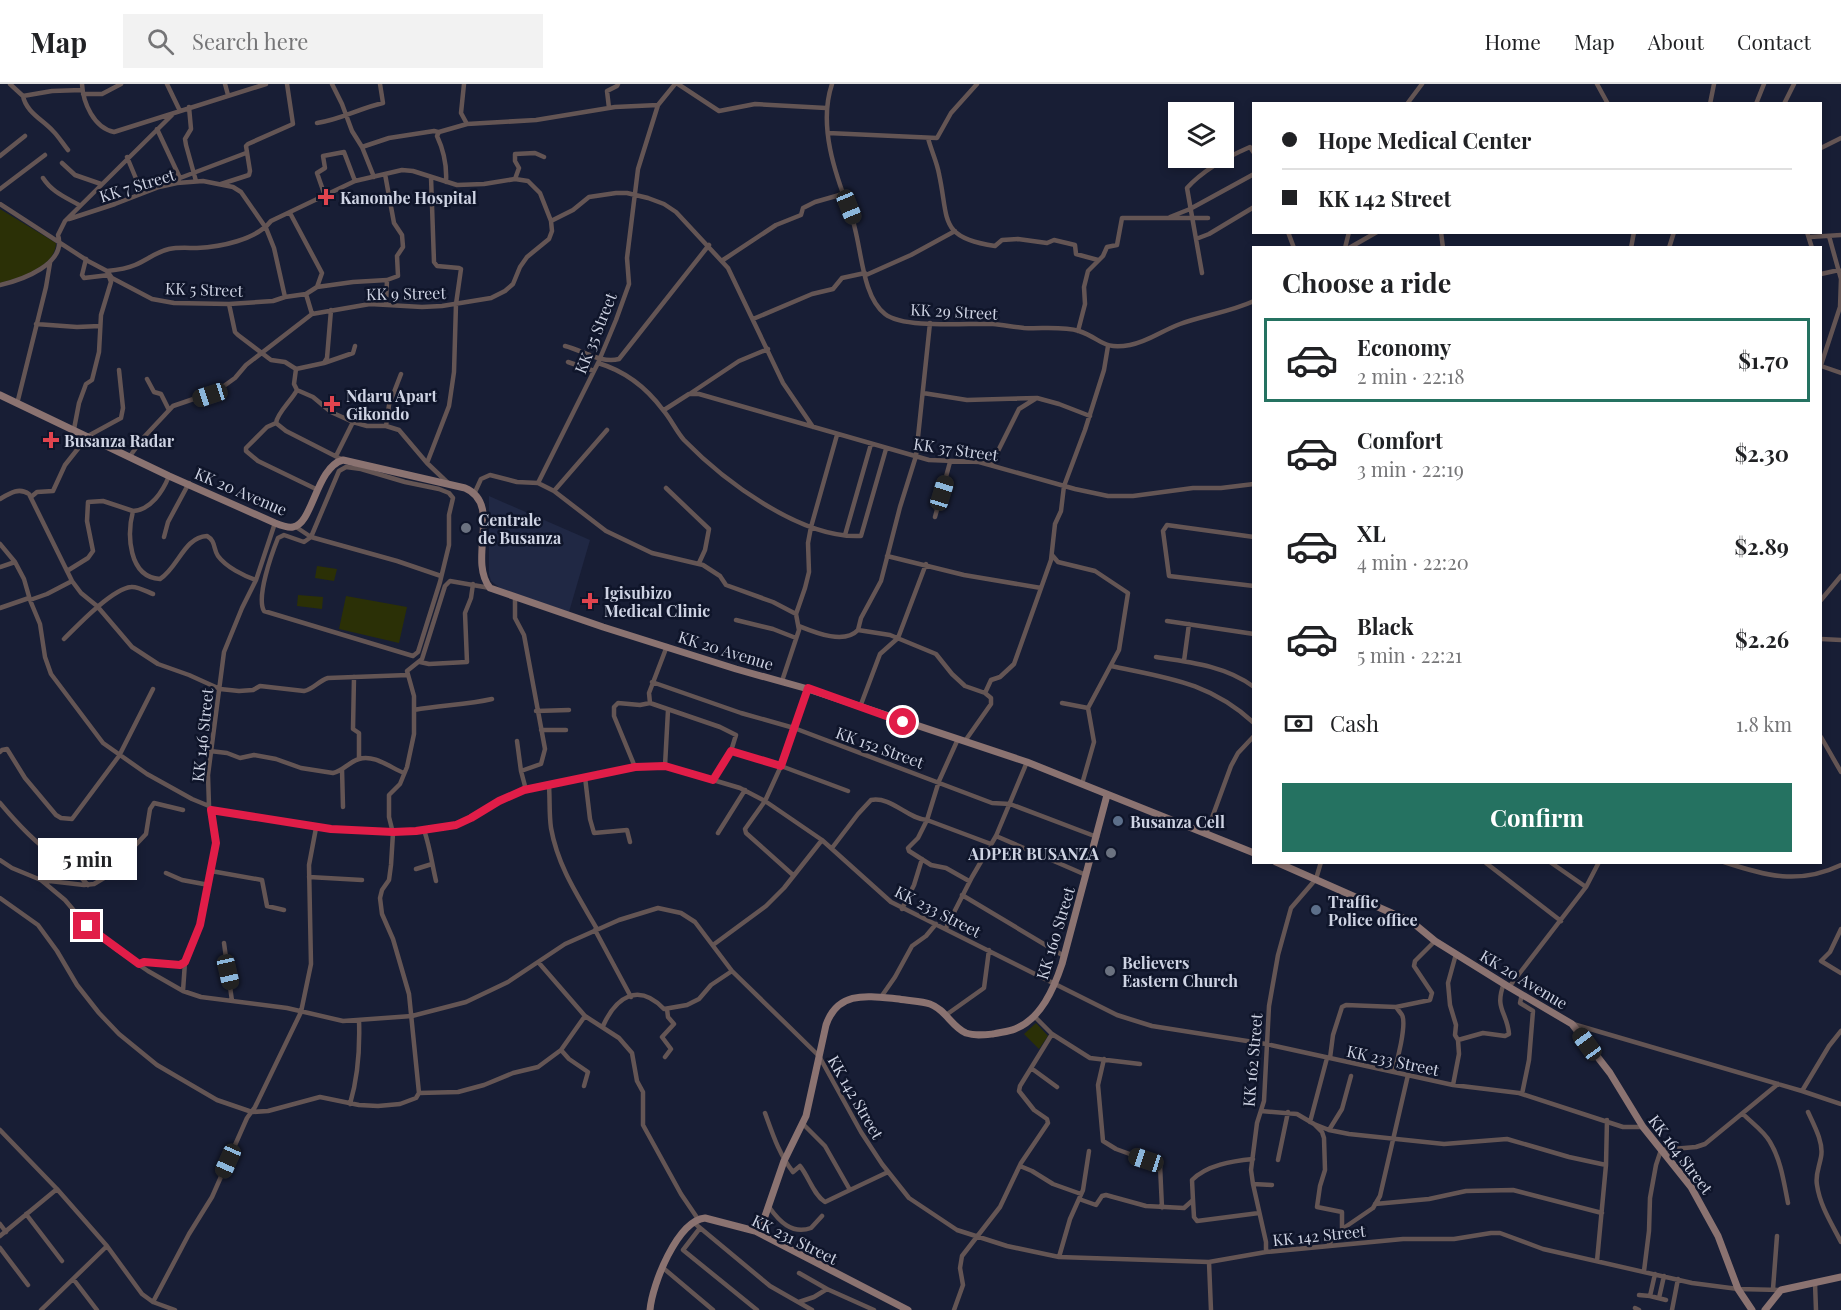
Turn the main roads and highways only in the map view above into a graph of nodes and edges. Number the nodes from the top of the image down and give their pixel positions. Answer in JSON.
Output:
{"nodes":[{"id":1,"x":0,"y":395,"type":"edge"},
{"id":2,"x":1107,"y":795,"type":"junction"},
{"id":3,"x":1252,"y":852,"type":"edge"},
{"id":4,"x":1281,"y":864,"type":"edge"},
{"id":5,"x":1572,"y":1024,"type":"joint"},
{"id":6,"x":755,"y":1231,"type":"junction"},
{"id":7,"x":1841,"y":1277,"type":"edge"},
{"id":8,"x":650,"y":1310,"type":"edge"},
{"id":9,"x":907,"y":1310,"type":"edge"},
{"id":10,"x":1752,"y":1310,"type":"edge"},
{"id":11,"x":1766,"y":1310,"type":"edge"}],
"edges":[{"from":1,"to":2,"type":"main road","name":"KK 20 Avenue"},
{"from":2,"to":3,"type":"main road","name":"KK 20 Avenue"},
{"from":2,"to":6,"type":"main road","name":"KK 160 Street"},
{"from":4,"to":5,"type":"main road","name":"KK 20 Avenue"},
{"from":5,"to":10,"type":"main road","name":"KK 164 Street"},
{"from":6,"to":8,"type":"main road","name":"KK 231 Street"},
{"from":6,"to":9,"type":"main road","name":"KK 231 Street"},
{"from":7,"to":11,"type":"main road"}]}
